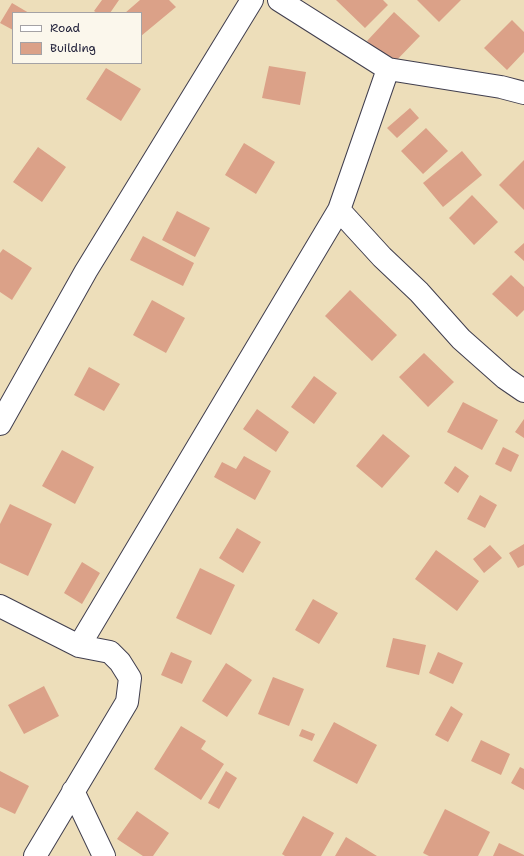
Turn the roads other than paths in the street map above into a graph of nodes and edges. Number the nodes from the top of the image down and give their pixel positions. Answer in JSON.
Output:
{"nodes":[{"id":1,"x":252,"y":0,"type":"edge"},
{"id":2,"x":279,"y":0,"type":"edge"},
{"id":3,"x":388,"y":69,"type":"junction"},
{"id":4,"x":524,"y":93,"type":"edge"},
{"id":5,"x":339,"y":210,"type":"junction"},
{"id":6,"x":524,"y":391,"type":"edge"},
{"id":7,"x":0,"y":424,"type":"edge"},
{"id":8,"x":0,"y":606,"type":"edge"},
{"id":9,"x":79,"y":646,"type":"junction"},
{"id":10,"x":73,"y":791,"type":"junction"},
{"id":11,"x":35,"y":856,"type":"edge"},
{"id":12,"x":104,"y":856,"type":"edge"}],
"edges":[{"from":1,"to":7,"type":"street"},
{"from":2,"to":3,"type":"street"},
{"from":3,"to":4,"type":"street"},
{"from":3,"to":5,"type":"street"},
{"from":5,"to":6,"type":"street"},
{"from":5,"to":9,"type":"street"},
{"from":8,"to":9,"type":"street"},
{"from":9,"to":10,"type":"street"},
{"from":10,"to":11,"type":"street"},
{"from":10,"to":12,"type":"street"}]}
